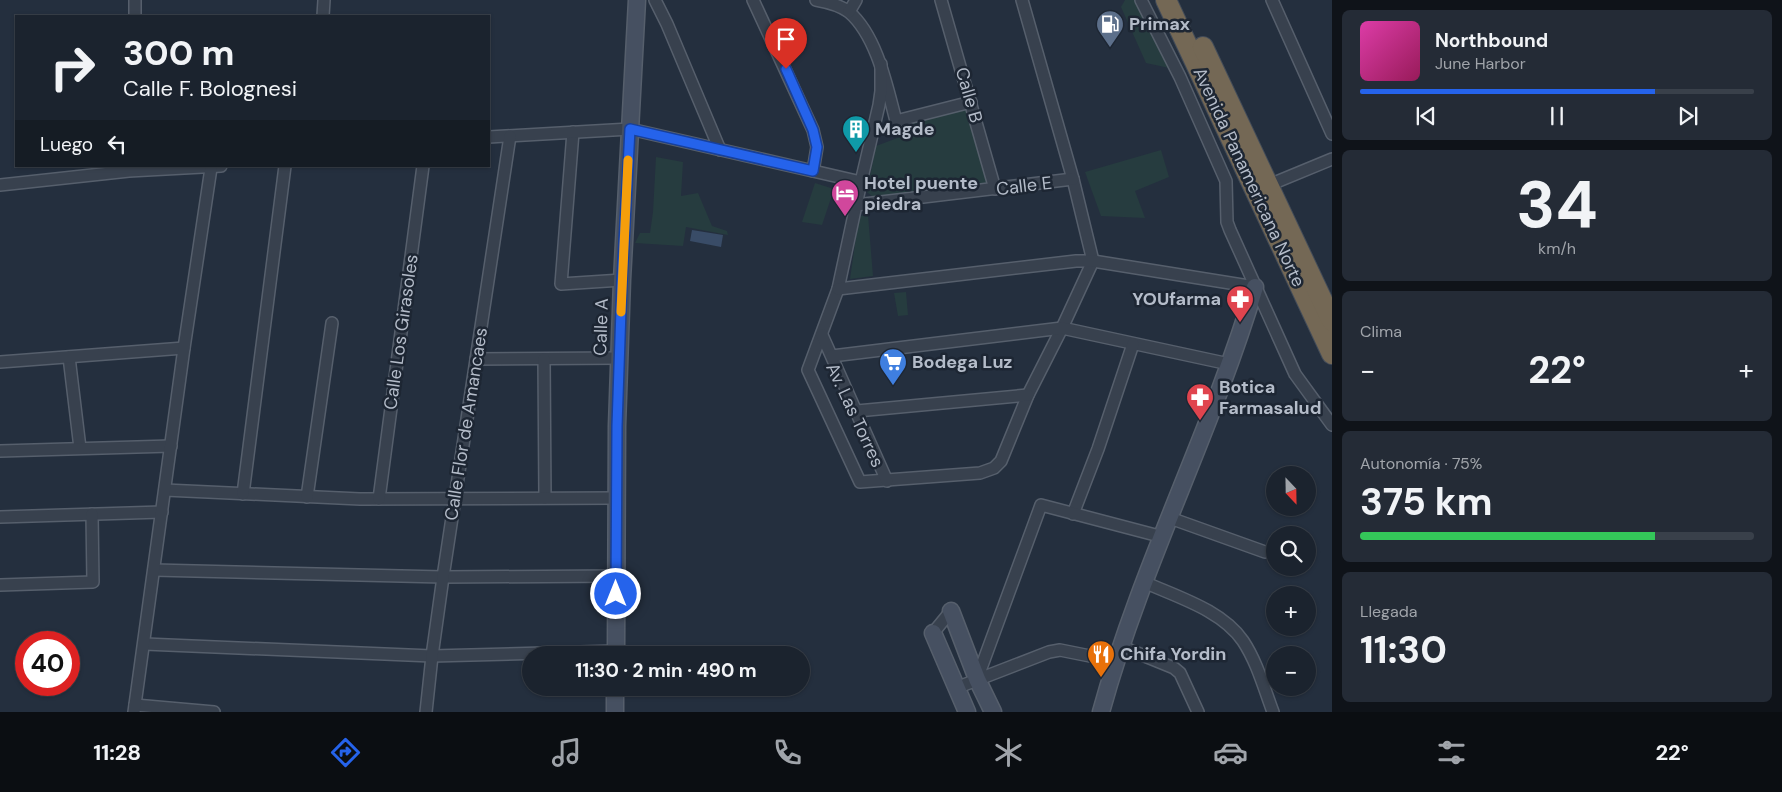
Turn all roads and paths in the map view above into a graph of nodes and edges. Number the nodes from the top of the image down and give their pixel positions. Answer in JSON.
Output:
{"nodes":[{"id":1,"x":135,"y":0,"type":"edge"},
{"id":2,"x":324,"y":0,"type":"edge"},
{"id":3,"x":637,"y":0,"type":"edge"},
{"id":4,"x":655,"y":0,"type":"edge"},
{"id":5,"x":754,"y":0,"type":"edge"},
{"id":6,"x":816,"y":0,"type":"edge"},
{"id":7,"x":856,"y":0,"type":"edge"},
{"id":8,"x":941,"y":0,"type":"edge"},
{"id":9,"x":1022,"y":0,"type":"edge"},
{"id":10,"x":1141,"y":0,"type":"edge"},
{"id":11,"x":1166,"y":0,"type":"edge"},
{"id":12,"x":1180,"y":0,"type":"edge"},
{"id":13,"x":1272,"y":0,"type":"edge"},
{"id":14,"x":849,"y":12,"type":"junction"},
{"id":15,"x":134,"y":15,"type":"edge"},
{"id":16,"x":323,"y":15,"type":"edge"},
{"id":17,"x":881,"y":64,"type":"junction"},
{"id":18,"x":971,"y":102,"type":"junction"},
{"id":19,"x":630,"y":129,"type":"junction"},
{"id":20,"x":573,"y":132,"type":"junction"},
{"id":21,"x":1332,"y":134,"type":"edge"},
{"id":22,"x":510,"y":136,"type":"junction"},
{"id":23,"x":490,"y":137,"type":"edge"},
{"id":24,"x":720,"y":150,"type":"junction"},
{"id":25,"x":1332,"y":159,"type":"edge"},
{"id":26,"x":216,"y":167,"type":"edge"},
{"id":27,"x":285,"y":167,"type":"edge"},
{"id":28,"x":423,"y":167,"type":"edge"},
{"id":29,"x":130,"y":169,"type":"edge"},
{"id":30,"x":813,"y":171,"type":"junction"},
{"id":31,"x":1073,"y":179,"type":"junction"},
{"id":32,"x":861,"y":182,"type":"junction"},
{"id":33,"x":0,"y":185,"type":"edge"},
{"id":34,"x":1269,"y":185,"type":"junction"},
{"id":35,"x":995,"y":189,"type":"junction"},
{"id":36,"x":856,"y":205,"type":"junction"},
{"id":37,"x":1093,"y":261,"type":"junction"},
{"id":38,"x":622,"y":280,"type":"junction"},
{"id":39,"x":1255,"y":286,"type":"junction"},
{"id":40,"x":838,"y":289,"type":"junction"},
{"id":41,"x":1332,"y":321,"type":"edge"},
{"id":42,"x":332,"y":323,"type":"dead end"},
{"id":43,"x":1062,"y":328,"type":"junction"},
{"id":44,"x":822,"y":335,"type":"junction"},
{"id":45,"x":1133,"y":344,"type":"junction"},
{"id":46,"x":184,"y":348,"type":"junction"},
{"id":47,"x":1332,"y":354,"type":"edge"},
{"id":48,"x":68,"y":356,"type":"junction"},
{"id":49,"x":832,"y":356,"type":"junction"},
{"id":50,"x":620,"y":358,"type":"junction"},
{"id":51,"x":476,"y":359,"type":"junction"},
{"id":52,"x":544,"y":359,"type":"junction"},
{"id":53,"x":0,"y":362,"type":"edge"},
{"id":54,"x":1229,"y":364,"type":"junction"},
{"id":55,"x":1028,"y":395,"type":"junction"},
{"id":56,"x":856,"y":411,"type":"junction"},
{"id":57,"x":1332,"y":425,"type":"edge"},
{"id":58,"x":171,"y":446,"type":"junction"},
{"id":59,"x":80,"y":448,"type":"junction"},
{"id":60,"x":0,"y":451,"type":"edge"},
{"id":61,"x":887,"y":481,"type":"junction"},
{"id":62,"x":165,"y":490,"type":"junction"},
{"id":63,"x":243,"y":494,"type":"junction"},
{"id":64,"x":307,"y":497,"type":"junction"},
{"id":65,"x":455,"y":498,"type":"junction"},
{"id":66,"x":545,"y":498,"type":"junction"},
{"id":67,"x":617,"y":498,"type":"junction"},
{"id":68,"x":378,"y":499,"type":"junction"},
{"id":69,"x":162,"y":512,"type":"junction"},
{"id":70,"x":92,"y":514,"type":"junction"},
{"id":71,"x":1073,"y":514,"type":"junction"},
{"id":72,"x":0,"y":517,"type":"edge"},
{"id":73,"x":1170,"y":518,"type":"junction"},
{"id":74,"x":1162,"y":537,"type":"junction"},
{"id":75,"x":1265,"y":552,"type":"dead end"},
{"id":76,"x":154,"y":570,"type":"junction"},
{"id":77,"x":616,"y":576,"type":"junction"},
{"id":78,"x":443,"y":577,"type":"junction"},
{"id":79,"x":1144,"y":582,"type":"junction"},
{"id":80,"x":0,"y":585,"type":"edge"},
{"id":81,"x":951,"y":611,"type":"joint"},
{"id":82,"x":934,"y":633,"type":"joint"},
{"id":83,"x":145,"y":644,"type":"junction"},
{"id":84,"x":616,"y":646,"type":"edge"},
{"id":85,"x":1118,"y":653,"type":"junction"},
{"id":86,"x":522,"y":655,"type":"edge"},
{"id":87,"x":432,"y":656,"type":"junction"},
{"id":88,"x":977,"y":679,"type":"junction"},
{"id":89,"x":956,"y":688,"type":"junction"},
{"id":90,"x":616,"y":696,"type":"edge"},
{"id":91,"x":135,"y":708,"type":"edge"},
{"id":92,"x":1194,"y":711,"type":"edge"},
{"id":93,"x":212,"y":712,"type":"edge"},
{"id":94,"x":426,"y":712,"type":"edge"},
{"id":95,"x":615,"y":712,"type":"edge"},
{"id":96,"x":967,"y":712,"type":"edge"},
{"id":97,"x":993,"y":712,"type":"edge"},
{"id":98,"x":1101,"y":712,"type":"edge"},
{"id":99,"x":1273,"y":712,"type":"edge"}],
"edges":[{"from":1,"to":15,"type":"street"},
{"from":2,"to":16,"type":"street"},
{"from":3,"to":19,"type":"street","name":"Calle A"},
{"from":4,"to":24,"type":"street"},
{"from":5,"to":30,"type":"street"},
{"from":6,"to":14,"type":"street"},
{"from":7,"to":14,"type":"street"},
{"from":8,"to":18,"type":"street","name":"Calle B"},
{"from":9,"to":31,"type":"street"},
{"from":10,"to":39,"type":"street"},
{"from":11,"to":47,"type":"highway","name":"Avenida Panamericana Norte"},
{"from":12,"to":34,"type":"highway","name":"Avenida Panamericana Norte"},
{"from":13,"to":21,"type":"street"},
{"from":14,"to":17,"type":"street"},
{"from":17,"to":18,"type":"street"},
{"from":17,"to":32,"type":"street"},
{"from":18,"to":35,"type":"street","name":"Calle B"},
{"from":19,"to":20,"type":"street"},
{"from":19,"to":24,"type":"street"},
{"from":19,"to":38,"type":"street","name":"Calle A"},
{"from":20,"to":22,"type":"street"},
{"from":20,"to":38,"type":"street"},
{"from":22,"to":23,"type":"street"},
{"from":22,"to":51,"type":"street","name":"Calle Flor de Amancaes"},
{"from":24,"to":30,"type":"street"},
{"from":25,"to":34,"type":"street"},
{"from":26,"to":29,"type":"street"},
{"from":26,"to":46,"type":"street"},
{"from":27,"to":63,"type":"street"},
{"from":28,"to":68,"type":"street","name":"Calle Los Girasoles"},
{"from":29,"to":33,"type":"street"},
{"from":30,"to":32,"type":"street"},
{"from":31,"to":35,"type":"street","name":"Calle E"},
{"from":31,"to":37,"type":"street"},
{"from":32,"to":36,"type":"street"},
{"from":34,"to":41,"type":"highway","name":"Avenida Panamericana Norte"},
{"from":35,"to":36,"type":"street","name":"Calle E"},
{"from":36,"to":40,"type":"street"},
{"from":37,"to":39,"type":"street"},
{"from":37,"to":40,"type":"street"},
{"from":37,"to":43,"type":"street"},
{"from":38,"to":50,"type":"street","name":"Calle A"},
{"from":39,"to":54,"type":"street"},
{"from":39,"to":57,"type":"street"},
{"from":40,"to":44,"type":"street"},
{"from":42,"to":64,"type":"street"},
{"from":43,"to":45,"type":"street"},
{"from":43,"to":49,"type":"street"},
{"from":43,"to":55,"type":"street"},
{"from":44,"to":49,"type":"street","name":"Av. Las Torres"},
{"from":44,"to":61,"type":"street","name":"Av. Las Torres"},
{"from":45,"to":54,"type":"street"},
{"from":45,"to":71,"type":"street"},
{"from":46,"to":48,"type":"street"},
{"from":46,"to":58,"type":"street"},
{"from":48,"to":53,"type":"street"},
{"from":48,"to":59,"type":"street"},
{"from":49,"to":56,"type":"street","name":"Av. Las Torres"},
{"from":50,"to":52,"type":"street"},
{"from":50,"to":67,"type":"street","name":"Calle A"},
{"from":51,"to":52,"type":"street"},
{"from":51,"to":65,"type":"street","name":"Calle Flor de Amancaes"},
{"from":52,"to":66,"type":"street"},
{"from":54,"to":73,"type":"street"},
{"from":55,"to":56,"type":"street"},
{"from":55,"to":61,"type":"street"},
{"from":56,"to":61,"type":"street","name":"Av. Las Torres"},
{"from":58,"to":59,"type":"street"},
{"from":58,"to":62,"type":"street"},
{"from":59,"to":60,"type":"street"},
{"from":62,"to":63,"type":"street"},
{"from":62,"to":69,"type":"street"},
{"from":63,"to":64,"type":"street"},
{"from":64,"to":68,"type":"street"},
{"from":65,"to":66,"type":"street"},
{"from":65,"to":68,"type":"street"},
{"from":65,"to":78,"type":"street","name":"Calle Flor de Amancaes"},
{"from":66,"to":67,"type":"street"},
{"from":67,"to":77,"type":"street","name":"Calle A"},
{"from":69,"to":70,"type":"street"},
{"from":69,"to":76,"type":"street"},
{"from":70,"to":72,"type":"street"},
{"from":70,"to":80,"type":"street"},
{"from":71,"to":74,"type":"street"},
{"from":71,"to":88,"type":"street"},
{"from":73,"to":74,"type":"street"},
{"from":73,"to":75,"type":"street"},
{"from":74,"to":79,"type":"street"},
{"from":76,"to":78,"type":"street"},
{"from":76,"to":83,"type":"street"},
{"from":77,"to":78,"type":"street"},
{"from":77,"to":84,"type":"street","name":"Calle A"},
{"from":78,"to":87,"type":"street","name":"Calle Flor de Amancaes"},
{"from":79,"to":85,"type":"street"},
{"from":79,"to":99,"type":"street"},
{"from":81,"to":82,"type":"street"},
{"from":81,"to":88,"type":"street"},
{"from":82,"to":89,"type":"street"},
{"from":83,"to":87,"type":"street"},
{"from":83,"to":91,"type":"street"},
{"from":85,"to":88,"type":"street"},
{"from":85,"to":92,"type":"street"},
{"from":85,"to":98,"type":"street"},
{"from":86,"to":87,"type":"street"},
{"from":87,"to":94,"type":"street","name":"Calle Flor de Amancaes"},
{"from":88,"to":89,"type":"street"},
{"from":88,"to":97,"type":"street"},
{"from":89,"to":96,"type":"street"},
{"from":90,"to":95,"type":"street"},
{"from":91,"to":93,"type":"street"}]}
